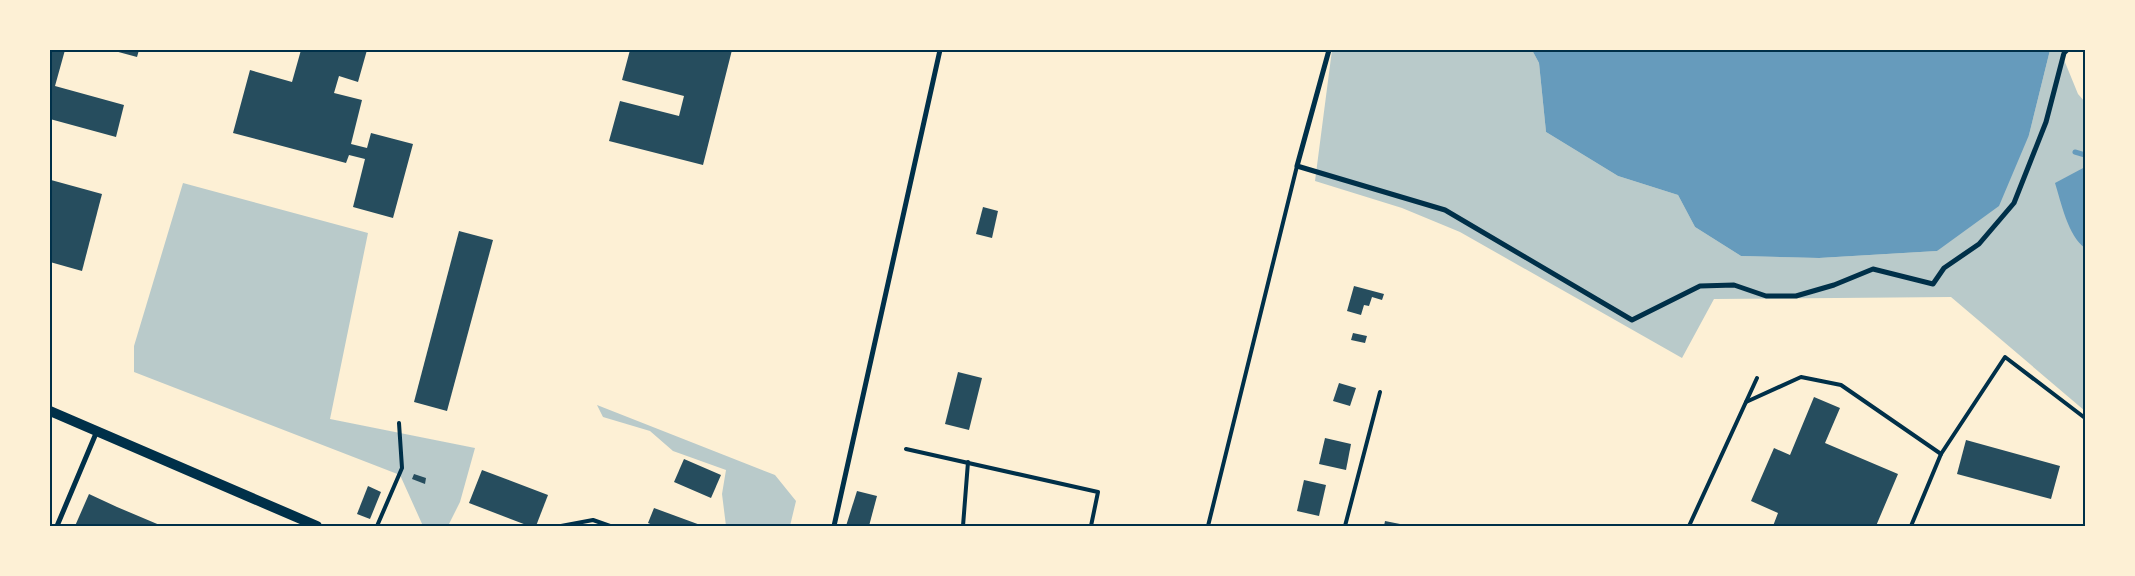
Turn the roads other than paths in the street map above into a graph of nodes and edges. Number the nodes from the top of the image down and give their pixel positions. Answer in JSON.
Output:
{"nodes":[{"id":1,"x":940,"y":50,"type":"edge"},
{"id":2,"x":1329,"y":50,"type":"edge"},
{"id":3,"x":2067,"y":50,"type":"edge"},
{"id":4,"x":1297,"y":166,"type":"junction"},
{"id":5,"x":1757,"y":378,"type":"dead end"},
{"id":6,"x":1380,"y":392,"type":"dead end"},
{"id":7,"x":1746,"y":402,"type":"junction"},
{"id":8,"x":50,"y":411,"type":"edge"},
{"id":9,"x":2085,"y":418,"type":"edge"},
{"id":10,"x":399,"y":423,"type":"dead end"},
{"id":11,"x":97,"y":431,"type":"junction"},
{"id":12,"x":906,"y":449,"type":"dead end"},
{"id":13,"x":1941,"y":454,"type":"junction"},
{"id":14,"x":968,"y":462,"type":"junction"},
{"id":15,"x":57,"y":526,"type":"edge"},
{"id":16,"x":317,"y":526,"type":"edge"},
{"id":17,"x":376,"y":526,"type":"edge"},
{"id":18,"x":561,"y":526,"type":"edge"},
{"id":19,"x":610,"y":526,"type":"edge"},
{"id":20,"x":834,"y":526,"type":"edge"},
{"id":21,"x":963,"y":526,"type":"edge"},
{"id":22,"x":1091,"y":526,"type":"edge"},
{"id":23,"x":1208,"y":526,"type":"edge"},
{"id":24,"x":1345,"y":526,"type":"edge"},
{"id":25,"x":1688,"y":526,"type":"edge"},
{"id":26,"x":1911,"y":526,"type":"edge"}],
"edges":[{"from":1,"to":20,"type":"street"},
{"from":2,"to":4,"type":"street"},
{"from":3,"to":4,"type":"street"},
{"from":4,"to":23,"type":"lane"},
{"from":5,"to":7,"type":"lane"},
{"from":6,"to":24,"type":"lane"},
{"from":7,"to":13,"type":"lane"},
{"from":7,"to":25,"type":"lane"},
{"from":8,"to":11,"type":"main road"},
{"from":9,"to":13,"type":"lane"},
{"from":10,"to":17,"type":"lane"},
{"from":11,"to":15,"type":"street"},
{"from":11,"to":16,"type":"main road"},
{"from":12,"to":14,"type":"lane"},
{"from":13,"to":26,"type":"lane"},
{"from":14,"to":21,"type":"lane"},
{"from":14,"to":22,"type":"lane"},
{"from":18,"to":19,"type":"lane"}]}
